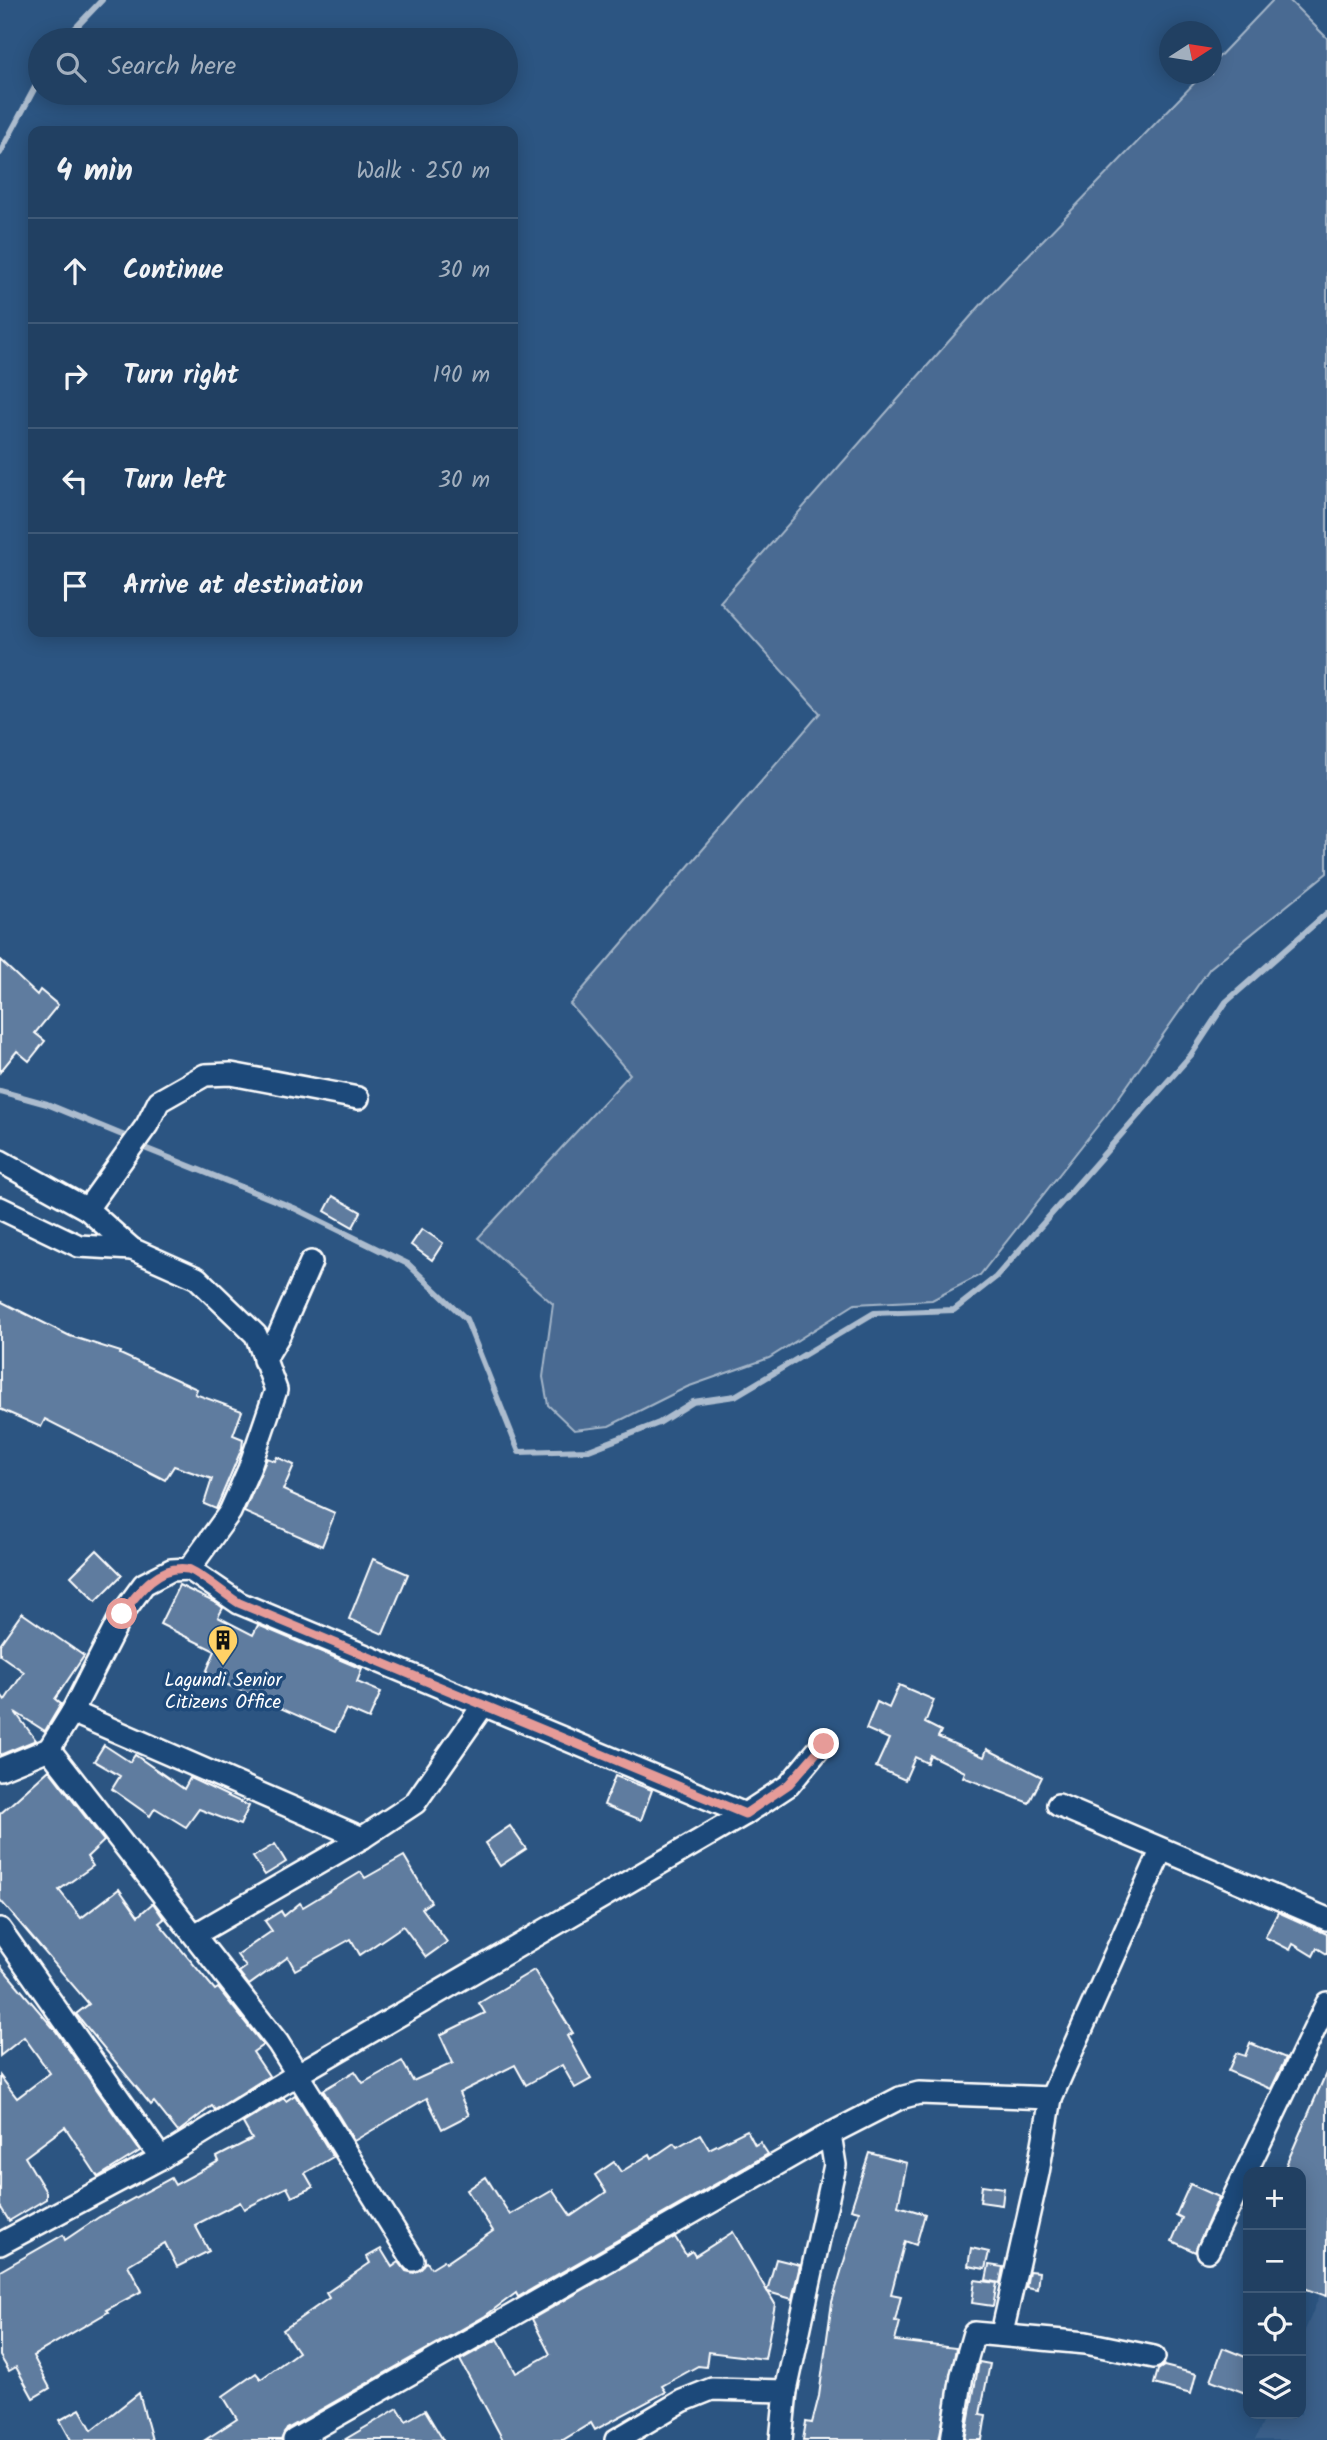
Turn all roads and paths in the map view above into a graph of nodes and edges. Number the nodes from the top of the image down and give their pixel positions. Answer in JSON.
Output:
{"nodes":[{"id":1,"x":358,"y":1098,"type":"dead end"},
{"id":2,"x":0,"y":1161,"type":"edge"},
{"id":3,"x":0,"y":1208,"type":"edge"},
{"id":4,"x":88,"y":1209,"type":"junction"},
{"id":5,"x":132,"y":1249,"type":"junction"},
{"id":6,"x":311,"y":1262,"type":"dead end"},
{"id":7,"x":264,"y":1360,"type":"junction"},
{"id":8,"x":189,"y":1569,"type":"junction"},
{"id":9,"x":482,"y":1707,"type":"junction"},
{"id":10,"x":72,"y":1712,"type":"junction"},
{"id":11,"x":824,"y":1744,"type":"dead end"},
{"id":12,"x":48,"y":1749,"type":"junction"},
{"id":13,"x":0,"y":1769,"type":"edge"},
{"id":14,"x":1058,"y":1805,"type":"dead end"},
{"id":15,"x":745,"y":1814,"type":"junction"},
{"id":16,"x":362,"y":1838,"type":"junction"},
{"id":17,"x":1160,"y":1851,"type":"junction"},
{"id":18,"x":1327,"y":1919,"type":"edge"},
{"id":19,"x":0,"y":1928,"type":"edge"},
{"id":20,"x":196,"y":1934,"type":"junction"},
{"id":21,"x":1327,"y":2003,"type":"edge"},
{"id":22,"x":298,"y":2074,"type":"junction"},
{"id":23,"x":1051,"y":2098,"type":"junction"},
{"id":24,"x":830,"y":2134,"type":"junction"},
{"id":25,"x":161,"y":2158,"type":"junction"},
{"id":26,"x":4,"y":2234,"type":"edge"},
{"id":27,"x":1208,"y":2251,"type":"dead end"},
{"id":28,"x":414,"y":2260,"type":"dead end"},
{"id":29,"x":1002,"y":2333,"type":"junction"},
{"id":30,"x":1154,"y":2357,"type":"dead end"},
{"id":31,"x":786,"y":2391,"type":"junction"},
{"id":32,"x":294,"y":2440,"type":"edge"},
{"id":33,"x":616,"y":2440,"type":"edge"},
{"id":34,"x":781,"y":2440,"type":"edge"},
{"id":35,"x":952,"y":2440,"type":"edge"}],
"edges":[{"from":1,"to":4,"type":"street"},
{"from":2,"to":4,"type":"street"},
{"from":3,"to":5,"type":"street"},
{"from":4,"to":5,"type":"street"},
{"from":5,"to":7,"type":"street"},
{"from":6,"to":7,"type":"street"},
{"from":7,"to":8,"type":"street"},
{"from":8,"to":9,"type":"street"},
{"from":8,"to":10,"type":"street"},
{"from":9,"to":15,"type":"street"},
{"from":9,"to":16,"type":"street"},
{"from":10,"to":12,"type":"street"},
{"from":10,"to":16,"type":"street"},
{"from":11,"to":15,"type":"street"},
{"from":12,"to":13,"type":"street"},
{"from":12,"to":20,"type":"street"},
{"from":14,"to":17,"type":"street"},
{"from":15,"to":22,"type":"street"},
{"from":16,"to":20,"type":"street"},
{"from":17,"to":18,"type":"street"},
{"from":17,"to":23,"type":"street"},
{"from":19,"to":25,"type":"street"},
{"from":20,"to":22,"type":"street"},
{"from":21,"to":27,"type":"street"},
{"from":22,"to":25,"type":"street"},
{"from":22,"to":28,"type":"street"},
{"from":23,"to":24,"type":"street"},
{"from":23,"to":29,"type":"street"},
{"from":24,"to":31,"type":"street"},
{"from":24,"to":32,"type":"street"},
{"from":25,"to":26,"type":"street"},
{"from":29,"to":30,"type":"street"},
{"from":29,"to":35,"type":"street"},
{"from":31,"to":33,"type":"street"},
{"from":31,"to":34,"type":"street"}]}
